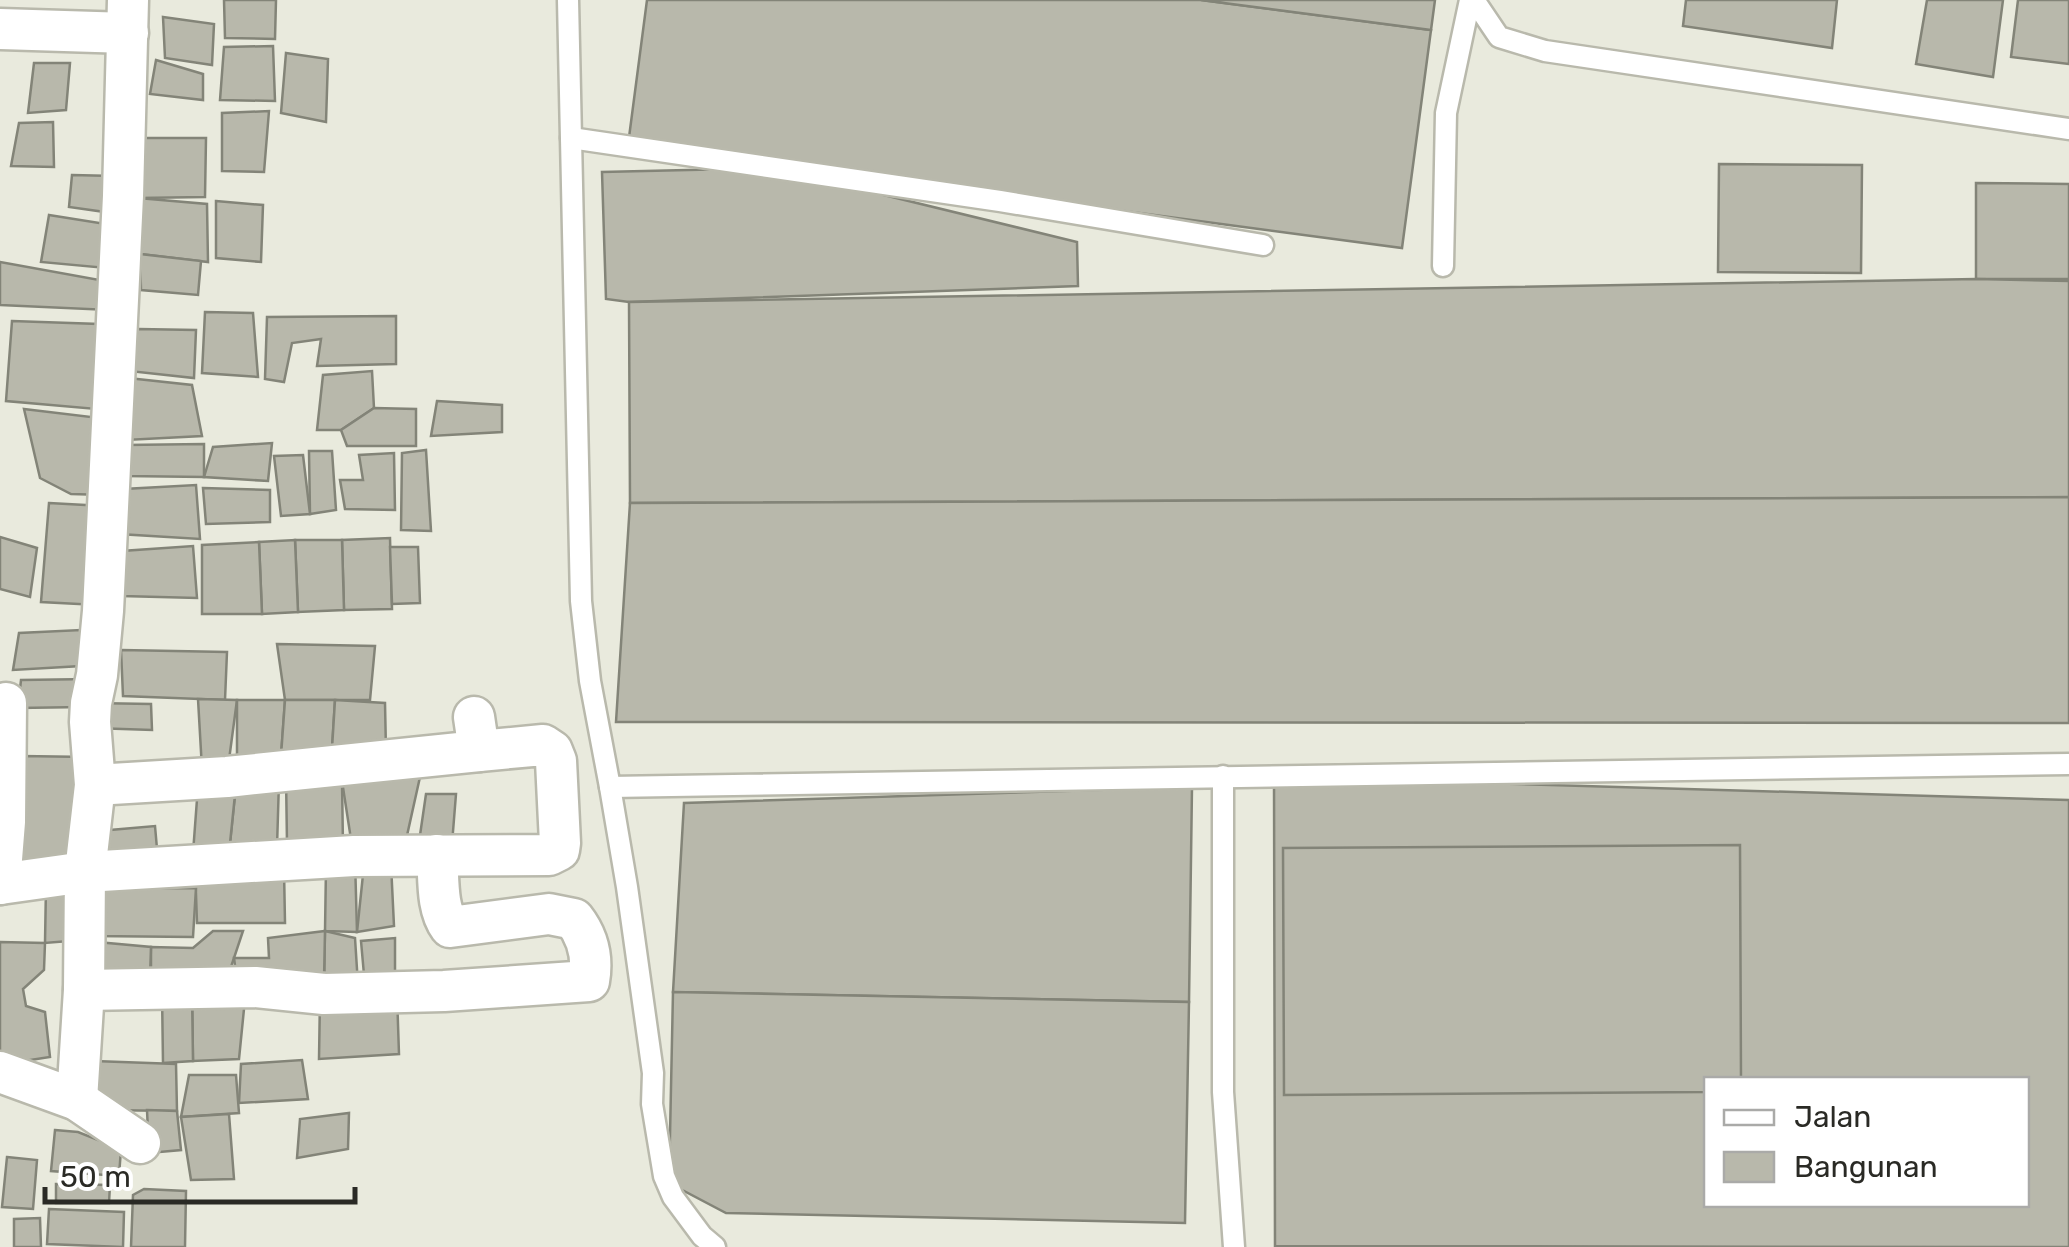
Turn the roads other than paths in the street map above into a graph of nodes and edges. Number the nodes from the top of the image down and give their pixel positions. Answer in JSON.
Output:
{"nodes":[{"id":1,"x":568,"y":0,"type":"edge"},
{"id":2,"x":1472,"y":0,"type":"edge"},
{"id":3,"x":128,"y":16,"type":"edge"},
{"id":4,"x":0,"y":29,"type":"edge"},
{"id":5,"x":2069,"y":128,"type":"edge"},
{"id":6,"x":571,"y":138,"type":"junction"},
{"id":7,"x":1264,"y":245,"type":"dead end"},
{"id":8,"x":1443,"y":266,"type":"dead end"},
{"id":9,"x":6,"y":703,"type":"dead end"},
{"id":10,"x":2069,"y":764,"type":"edge"},
{"id":11,"x":1223,"y":776,"type":"junction"},
{"id":12,"x":95,"y":785,"type":"junction"},
{"id":13,"x":610,"y":788,"type":"junction"},
{"id":14,"x":437,"y":855,"type":"junction"},
{"id":15,"x":85,"y":872,"type":"junction"},
{"id":16,"x":0,"y":884,"type":"edge"},
{"id":17,"x":84,"y":990,"type":"junction"},
{"id":18,"x":0,"y":1072,"type":"edge"},
{"id":19,"x":77,"y":1100,"type":"junction"},
{"id":20,"x":140,"y":1143,"type":"dead end"},
{"id":21,"x":715,"y":1247,"type":"edge"},
{"id":22,"x":1234,"y":1247,"type":"edge"}],
"edges":[{"from":1,"to":6,"type":"lane"},
{"from":2,"to":5,"type":"lane"},
{"from":2,"to":8,"type":"lane"},
{"from":3,"to":4,"type":"street"},
{"from":3,"to":12,"type":"street"},
{"from":6,"to":7,"type":"lane"},
{"from":6,"to":13,"type":"lane"},
{"from":9,"to":16,"type":"street"},
{"from":10,"to":11,"type":"lane"},
{"from":11,"to":13,"type":"lane"},
{"from":11,"to":22,"type":"lane"},
{"from":12,"to":14,"type":"street"},
{"from":12,"to":15,"type":"street"},
{"from":13,"to":21,"type":"lane"},
{"from":14,"to":15,"type":"street"},
{"from":14,"to":17,"type":"street"},
{"from":15,"to":16,"type":"street"},
{"from":15,"to":17,"type":"street"},
{"from":17,"to":19,"type":"street"},
{"from":18,"to":19,"type":"street"},
{"from":19,"to":20,"type":"street"}]}
